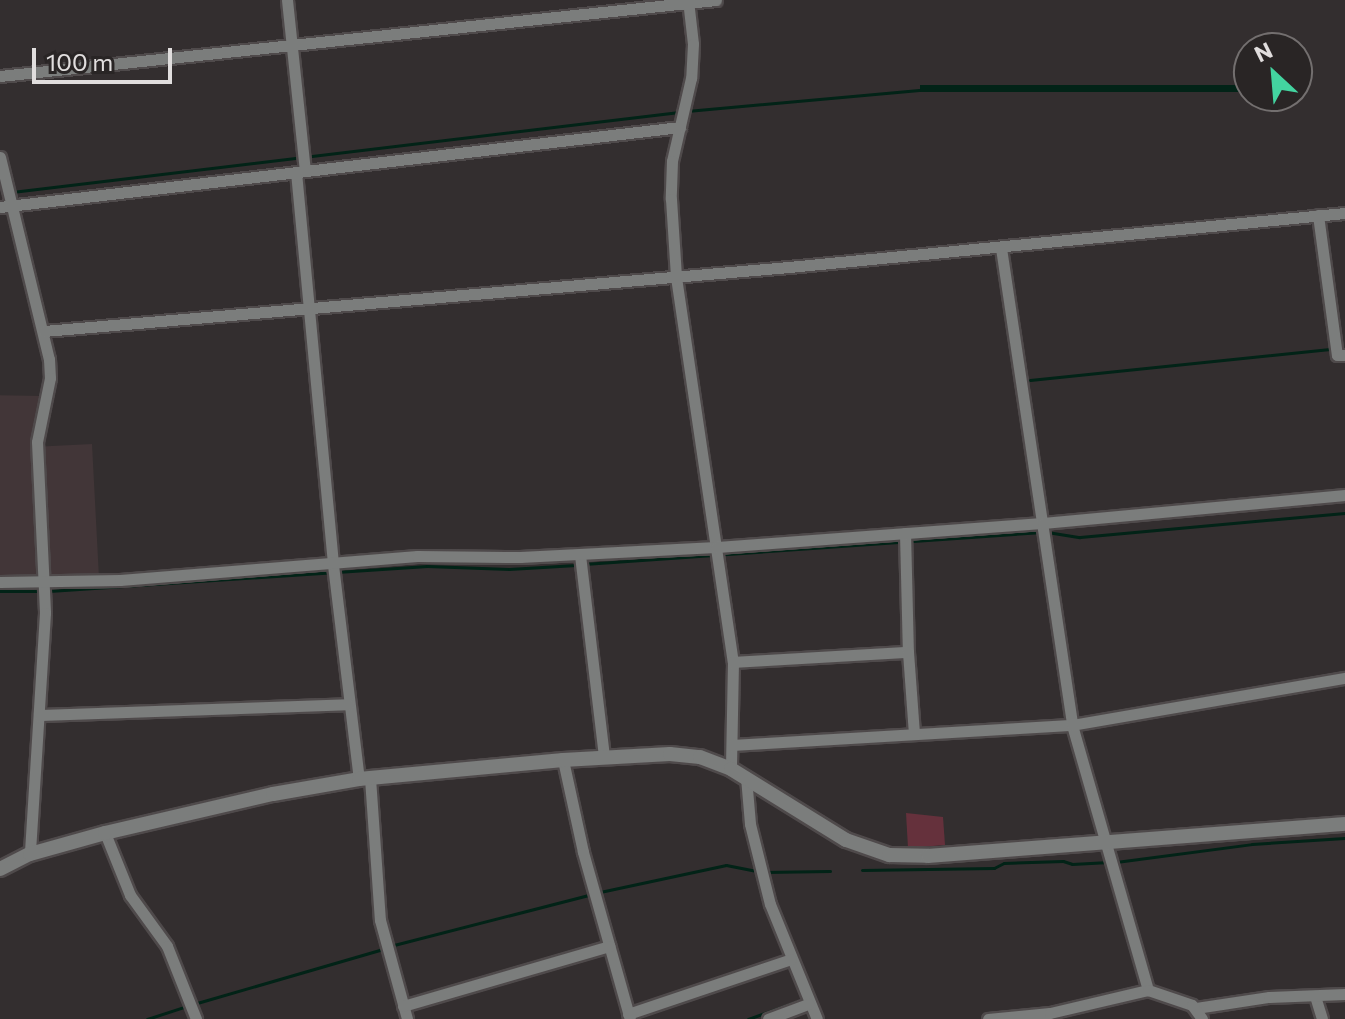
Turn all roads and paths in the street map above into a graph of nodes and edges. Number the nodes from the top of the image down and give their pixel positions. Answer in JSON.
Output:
{"nodes":[{"id":1,"x":287,"y":0,"type":"edge"},
{"id":2,"x":716,"y":0,"type":"edge"},
{"id":3,"x":688,"y":1,"type":"edge"},
{"id":4,"x":291,"y":46,"type":"junction"},
{"id":5,"x":0,"y":76,"type":"edge"},
{"id":6,"x":680,"y":124,"type":"junction"},
{"id":7,"x":0,"y":157,"type":"edge"},
{"id":8,"x":302,"y":169,"type":"junction"},
{"id":9,"x":11,"y":197,"type":"junction"},
{"id":10,"x":0,"y":207,"type":"edge"},
{"id":11,"x":1345,"y":213,"type":"edge"},
{"id":12,"x":1318,"y":215,"type":"junction"},
{"id":13,"x":1001,"y":248,"type":"junction"},
{"id":14,"x":676,"y":277,"type":"junction"},
{"id":15,"x":309,"y":308,"type":"junction"},
{"id":16,"x":44,"y":331,"type":"junction"},
{"id":17,"x":1339,"y":350,"type":"edge"},
{"id":18,"x":1345,"y":495,"type":"edge"},
{"id":19,"x":1044,"y":529,"type":"junction"},
{"id":20,"x":905,"y":540,"type":"junction"},
{"id":21,"x":716,"y":547,"type":"junction"},
{"id":22,"x":580,"y":555,"type":"junction"},
{"id":23,"x":333,"y":565,"type":"junction"},
{"id":24,"x":0,"y":582,"type":"edge"},
{"id":25,"x":44,"y":582,"type":"junction"},
{"id":26,"x":908,"y":652,"type":"junction"},
{"id":27,"x":733,"y":662,"type":"junction"},
{"id":28,"x":1345,"y":678,"type":"edge"},
{"id":29,"x":349,"y":704,"type":"junction"},
{"id":30,"x":39,"y":715,"type":"junction"},
{"id":31,"x":1072,"y":725,"type":"junction"},
{"id":32,"x":914,"y":734,"type":"junction"},
{"id":33,"x":733,"y":745,"type":"junction"},
{"id":34,"x":604,"y":757,"type":"junction"},
{"id":35,"x":563,"y":760,"type":"junction"},
{"id":36,"x":731,"y":769,"type":"junction"},
{"id":37,"x":746,"y":777,"type":"junction"},
{"id":38,"x":364,"y":779,"type":"junction"},
{"id":39,"x":1345,"y":824,"type":"edge"},
{"id":40,"x":105,"y":833,"type":"junction"},
{"id":41,"x":1107,"y":842,"type":"junction"},
{"id":42,"x":30,"y":854,"type":"junction"},
{"id":43,"x":0,"y":869,"type":"edge"},
{"id":44,"x":609,"y":946,"type":"junction"},
{"id":45,"x":791,"y":959,"type":"junction"},
{"id":46,"x":1148,"y":990,"type":"junction"},
{"id":47,"x":1345,"y":994,"type":"edge"},
{"id":48,"x":1315,"y":996,"type":"junction"},
{"id":49,"x":808,"y":1004,"type":"junction"},
{"id":50,"x":403,"y":1006,"type":"junction"},
{"id":51,"x":1199,"y":1014,"type":"edge"},
{"id":52,"x":629,"y":1016,"type":"edge"},
{"id":53,"x":196,"y":1019,"type":"edge"},
{"id":54,"x":407,"y":1019,"type":"edge"},
{"id":55,"x":768,"y":1019,"type":"edge"},
{"id":56,"x":817,"y":1019,"type":"edge"},
{"id":57,"x":988,"y":1019,"type":"edge"},
{"id":58,"x":1322,"y":1019,"type":"edge"}],
"edges":[{"from":1,"to":4,"type":"street"},
{"from":2,"to":3,"type":"street"},
{"from":3,"to":4,"type":"street"},
{"from":3,"to":6,"type":"street"},
{"from":4,"to":5,"type":"street"},
{"from":4,"to":8,"type":"street"},
{"from":6,"to":8,"type":"street"},
{"from":6,"to":14,"type":"street"},
{"from":7,"to":9,"type":"street"},
{"from":8,"to":9,"type":"street"},
{"from":8,"to":15,"type":"street"},
{"from":9,"to":10,"type":"street"},
{"from":9,"to":16,"type":"street"},
{"from":11,"to":12,"type":"street"},
{"from":12,"to":13,"type":"street"},
{"from":12,"to":17,"type":"street"},
{"from":13,"to":14,"type":"street"},
{"from":13,"to":19,"type":"street"},
{"from":14,"to":15,"type":"street"},
{"from":14,"to":21,"type":"street"},
{"from":15,"to":16,"type":"street"},
{"from":15,"to":23,"type":"street"},
{"from":16,"to":25,"type":"street"},
{"from":18,"to":19,"type":"street"},
{"from":19,"to":20,"type":"street"},
{"from":19,"to":31,"type":"street"},
{"from":20,"to":21,"type":"street"},
{"from":20,"to":26,"type":"street"},
{"from":21,"to":22,"type":"street"},
{"from":21,"to":27,"type":"street"},
{"from":22,"to":23,"type":"street"},
{"from":22,"to":34,"type":"street"},
{"from":23,"to":25,"type":"street"},
{"from":23,"to":29,"type":"street"},
{"from":24,"to":25,"type":"street"},
{"from":25,"to":30,"type":"street"},
{"from":26,"to":27,"type":"street"},
{"from":26,"to":32,"type":"street"},
{"from":27,"to":33,"type":"street"},
{"from":28,"to":31,"type":"street"},
{"from":29,"to":30,"type":"street"},
{"from":29,"to":38,"type":"street"},
{"from":30,"to":42,"type":"street"},
{"from":31,"to":32,"type":"street"},
{"from":31,"to":41,"type":"street"},
{"from":32,"to":33,"type":"street"},
{"from":33,"to":36,"type":"street"},
{"from":34,"to":35,"type":"street"},
{"from":34,"to":36,"type":"street"},
{"from":35,"to":38,"type":"street"},
{"from":35,"to":44,"type":"street"},
{"from":36,"to":37,"type":"street"},
{"from":37,"to":41,"type":"street"},
{"from":37,"to":45,"type":"street"},
{"from":38,"to":40,"type":"street"},
{"from":38,"to":50,"type":"street"},
{"from":39,"to":41,"type":"street"},
{"from":40,"to":42,"type":"street"},
{"from":40,"to":53,"type":"street"},
{"from":41,"to":46,"type":"street"},
{"from":42,"to":43,"type":"street"},
{"from":44,"to":50,"type":"street"},
{"from":44,"to":52,"type":"street"},
{"from":45,"to":49,"type":"street"},
{"from":45,"to":52,"type":"street"},
{"from":46,"to":51,"type":"street"},
{"from":46,"to":57,"type":"street"},
{"from":47,"to":48,"type":"street"},
{"from":48,"to":51,"type":"street"},
{"from":48,"to":58,"type":"street"},
{"from":49,"to":55,"type":"street"},
{"from":49,"to":56,"type":"street"},
{"from":50,"to":54,"type":"street"}]}
